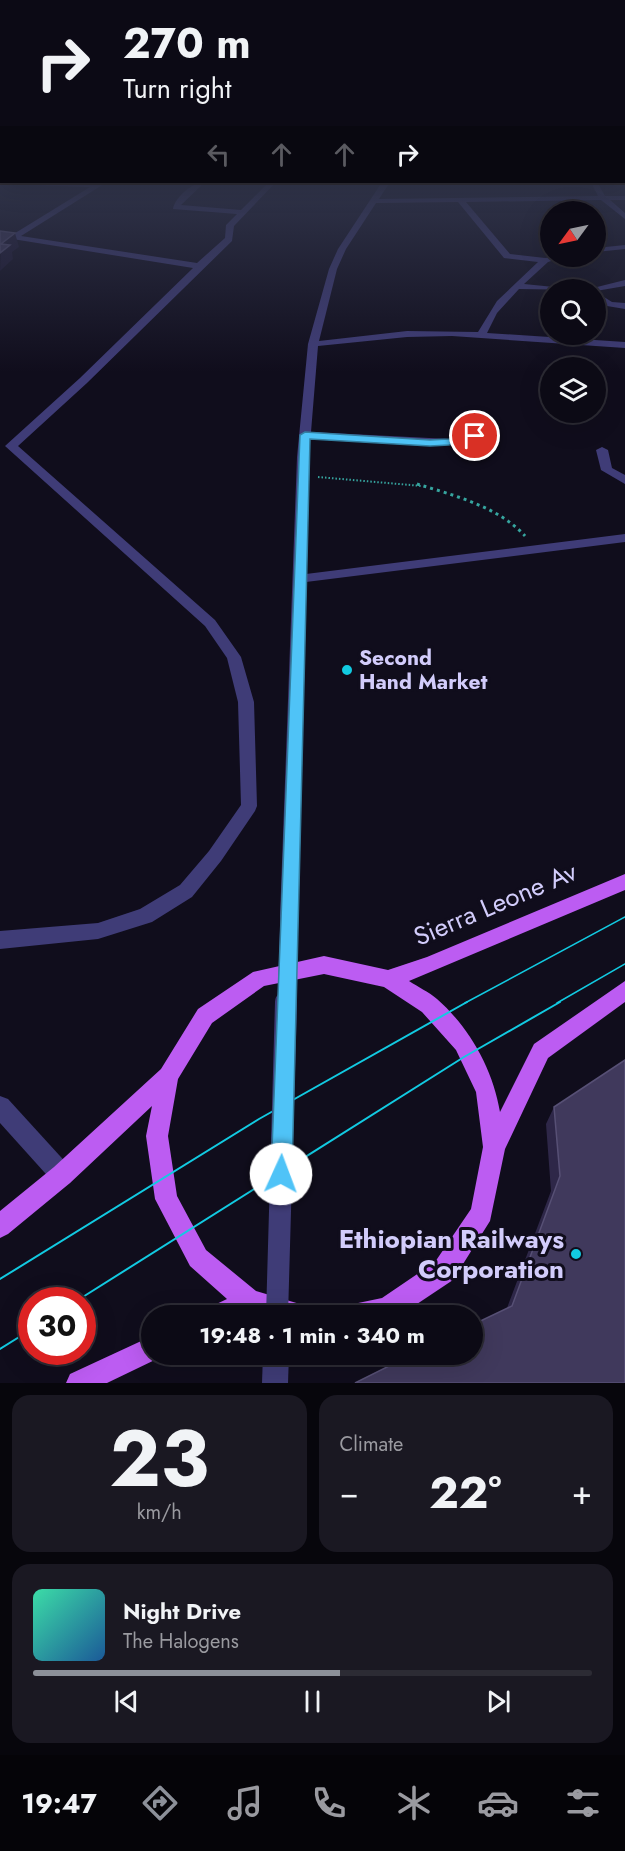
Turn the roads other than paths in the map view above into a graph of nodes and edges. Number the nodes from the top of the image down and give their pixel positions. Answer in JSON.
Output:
{"nodes":[{"id":1,"x":49,"y":243,"type":"edge"},
{"id":2,"x":225,"y":243,"type":"edge"},
{"id":3,"x":345,"y":243,"type":"edge"},
{"id":4,"x":496,"y":243,"type":"edge"},
{"id":5,"x":625,"y":247,"type":"edge"},
{"id":6,"x":606,"y":249,"type":"edge"},
{"id":7,"x":540,"y":259,"type":"edge"},
{"id":8,"x":540,"y":265,"type":"edge"},
{"id":9,"x":200,"y":266,"type":"junction"},
{"id":10,"x":625,"y":283,"type":"edge"},
{"id":11,"x":518,"y":286,"type":"junction"},
{"id":12,"x":540,"y":287,"type":"edge"},
{"id":13,"x":606,"y":287,"type":"edge"},
{"id":14,"x":606,"y":301,"type":"edge"},
{"id":15,"x":625,"y":306,"type":"edge"},
{"id":16,"x":482,"y":334,"type":"junction"},
{"id":17,"x":313,"y":344,"type":"junction"},
{"id":18,"x":625,"y":345,"type":"edge"},
{"id":19,"x":492,"y":431,"type":"dead end"},
{"id":20,"x":305,"y":435,"type":"junction"},
{"id":21,"x":0,"y":436,"type":"edge"},
{"id":22,"x":11,"y":446,"type":"junction"},
{"id":23,"x":602,"y":450,"type":"dead end"},
{"id":24,"x":625,"y":480,"type":"edge"},
{"id":25,"x":624,"y":541,"type":"edge"},
{"id":26,"x":298,"y":579,"type":"junction"},
{"id":27,"x":625,"y":882,"type":"edge"},
{"id":28,"x":0,"y":940,"type":"edge"},
{"id":29,"x":388,"y":979,"type":"junction"},
{"id":30,"x":625,"y":990,"type":"edge"},
{"id":31,"x":168,"y":1076,"type":"junction"},
{"id":32,"x":0,"y":1107,"type":"edge"},
{"id":33,"x":494,"y":1147,"type":"junction"},
{"id":34,"x":62,"y":1175,"type":"junction"},
{"id":35,"x":0,"y":1226,"type":"edge"},
{"id":36,"x":249,"y":1301,"type":"junction"},
{"id":37,"x":241,"y":1305,"type":"edge"},
{"id":38,"x":263,"y":1305,"type":"edge"},
{"id":39,"x":277,"y":1305,"type":"edge"},
{"id":40,"x":393,"y":1305,"type":"edge"},
{"id":41,"x":141,"y":1353,"type":"edge"},
{"id":42,"x":276,"y":1365,"type":"edge"},
{"id":43,"x":79,"y":1383,"type":"edge"},
{"id":44,"x":275,"y":1383,"type":"edge"}],
"edges":[{"from":1,"to":9,"type":"street"},
{"from":2,"to":9,"type":"street"},
{"from":3,"to":17,"type":"street"},
{"from":4,"to":7,"type":"street"},
{"from":5,"to":6,"type":"street"},
{"from":8,"to":11,"type":"street"},
{"from":9,"to":22,"type":"street"},
{"from":10,"to":13,"type":"street"},
{"from":11,"to":12,"type":"street"},
{"from":11,"to":16,"type":"street"},
{"from":14,"to":15,"type":"street"},
{"from":16,"to":17,"type":"street"},
{"from":16,"to":18,"type":"street"},
{"from":17,"to":20,"type":"street"},
{"from":19,"to":20,"type":"street"},
{"from":20,"to":26,"type":"street"},
{"from":21,"to":22,"type":"street"},
{"from":22,"to":28,"type":"street"},
{"from":23,"to":24,"type":"street"},
{"from":25,"to":26,"type":"street"},
{"from":26,"to":39,"type":"street","bridge":true},
{"from":27,"to":29,"type":"main road","name":"Sierra Leone Av"},
{"from":29,"to":31,"type":"main road"},
{"from":29,"to":33,"type":"main road"},
{"from":30,"to":33,"type":"main road"},
{"from":31,"to":34,"type":"main road"},
{"from":31,"to":36,"type":"main road"},
{"from":32,"to":34,"type":"street"},
{"from":33,"to":40,"type":"main road"},
{"from":34,"to":35,"type":"main road"},
{"from":36,"to":37,"type":"main road"},
{"from":36,"to":38,"type":"main road"},
{"from":41,"to":43,"type":"main road"},
{"from":42,"to":44,"type":"street"}]}
